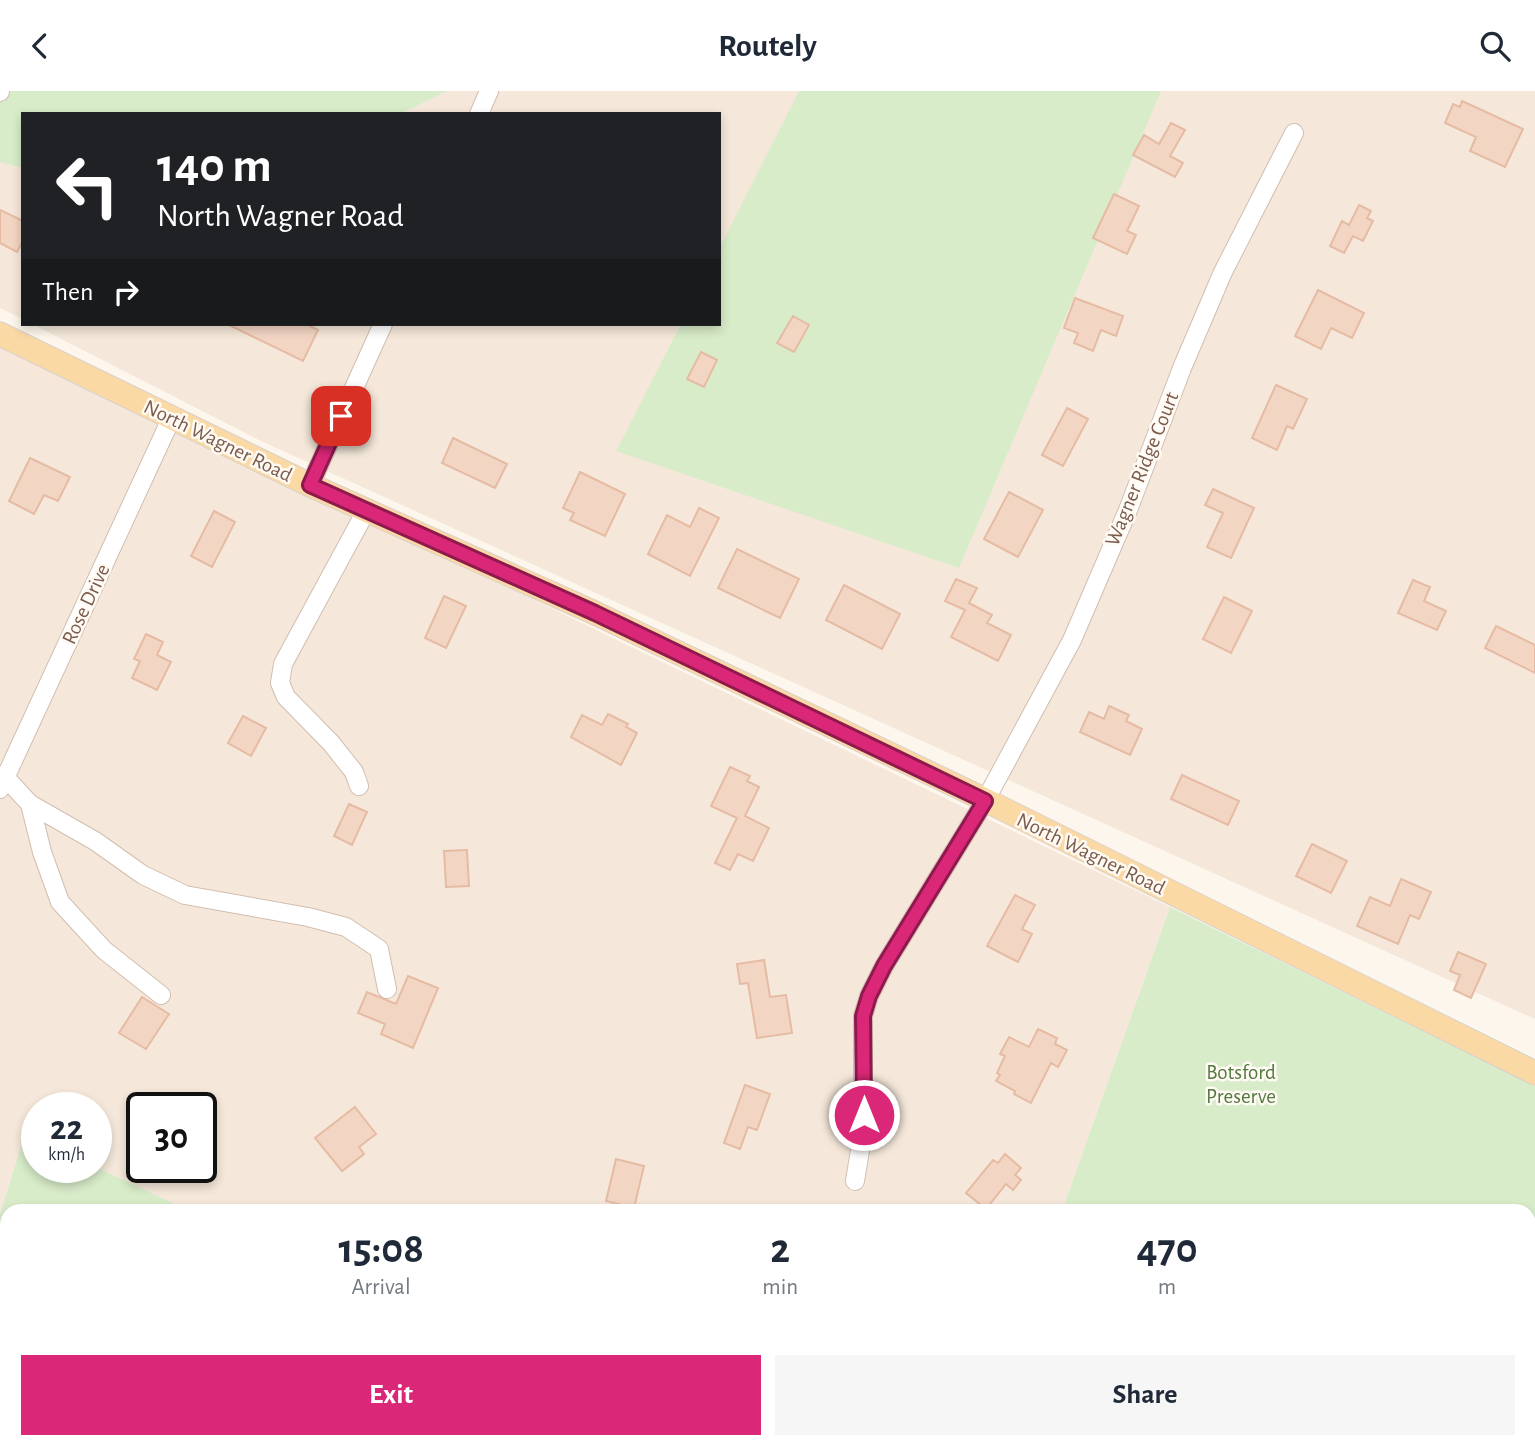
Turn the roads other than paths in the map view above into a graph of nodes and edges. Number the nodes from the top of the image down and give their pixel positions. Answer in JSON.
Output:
{"nodes":[{"id":1,"x":489,"y":91,"type":"edge"},
{"id":2,"x":480,"y":112,"type":"edge"},
{"id":3,"x":1294,"y":133,"type":"dead end"},
{"id":4,"x":382,"y":326,"type":"edge"},
{"id":5,"x":0,"y":334,"type":"edge"},
{"id":6,"x":171,"y":419,"type":"junction"},
{"id":7,"x":310,"y":485,"type":"junction"},
{"id":8,"x":366,"y":511,"type":"junction"},
{"id":9,"x":3,"y":783,"type":"edge"},
{"id":10,"x":359,"y":786,"type":"dead end"},
{"id":11,"x":985,"y":801,"type":"junction"},
{"id":12,"x":30,"y":804,"type":"junction"},
{"id":13,"x":387,"y":989,"type":"dead end"},
{"id":14,"x":161,"y":995,"type":"dead end"},
{"id":15,"x":1535,"y":1073,"type":"edge"},
{"id":16,"x":855,"y":1181,"type":"dead end"}],
"edges":[{"from":1,"to":2,"type":"street"},
{"from":3,"to":11,"type":"street","name":"Wagner Ridge Court"},
{"from":4,"to":7,"type":"street"},
{"from":5,"to":6,"type":"main road","name":"North Wagner Road"},
{"from":6,"to":7,"type":"main road","name":"North Wagner Road"},
{"from":6,"to":9,"type":"street","name":"Rose Drive"},
{"from":7,"to":8,"type":"main road","name":"North Wagner Road"},
{"from":8,"to":10,"type":"street"},
{"from":8,"to":11,"type":"main road","name":"North Wagner Road"},
{"from":9,"to":12,"type":"street"},
{"from":11,"to":15,"type":"main road","name":"North Wagner Road"},
{"from":11,"to":16,"type":"street","name":"Wagner Ridge Court"},
{"from":12,"to":13,"type":"street"},
{"from":12,"to":14,"type":"street"}]}
